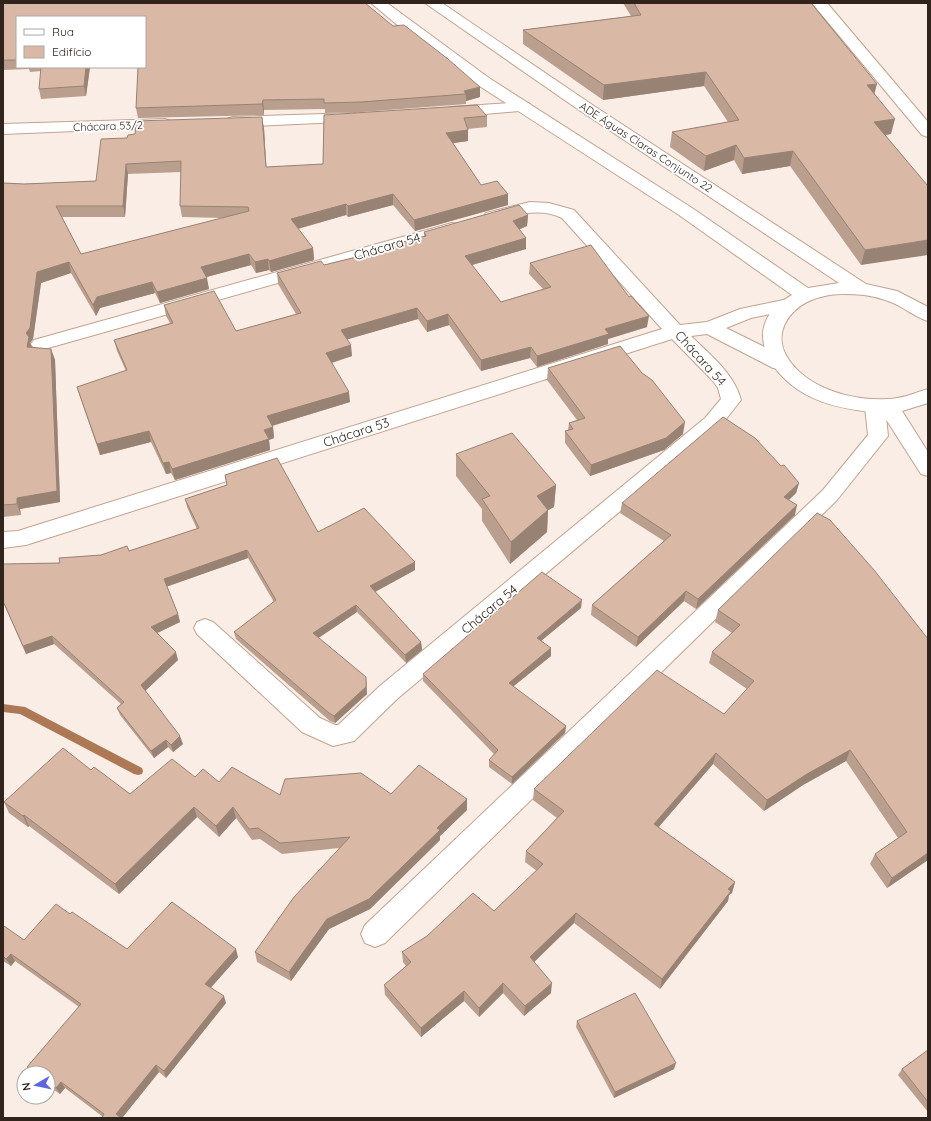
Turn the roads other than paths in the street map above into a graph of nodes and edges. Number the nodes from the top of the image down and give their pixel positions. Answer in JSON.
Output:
{"nodes":[{"id":1,"x":378,"y":3,"type":"edge"},
{"id":2,"x":432,"y":3,"type":"edge"},
{"id":3,"x":819,"y":3,"type":"edge"},
{"id":4,"x":524,"y":107,"type":"junction"},
{"id":5,"x":439,"y":113,"type":"edge"},
{"id":6,"x":370,"y":117,"type":"edge"},
{"id":7,"x":219,"y":122,"type":"edge"},
{"id":8,"x":179,"y":124,"type":"edge"},
{"id":9,"x":3,"y":129,"type":"edge"},
{"id":10,"x":928,"y":132,"type":"edge"},
{"id":11,"x":861,"y":289,"type":"junction"},
{"id":12,"x":805,"y":295,"type":"junction"},
{"id":13,"x":928,"y":298,"type":"edge"},
{"id":14,"x":906,"y":301,"type":"junction"},
{"id":15,"x":788,"y":305,"type":"junction"},
{"id":16,"x":928,"y":315,"type":"edge"},
{"id":17,"x":710,"y":328,"type":"junction"},
{"id":18,"x":675,"y":330,"type":"junction"},
{"id":19,"x":41,"y":344,"type":"dead end"},
{"id":20,"x":780,"y":363,"type":"junction"},
{"id":21,"x":927,"y":398,"type":"edge"},
{"id":22,"x":882,"y":407,"type":"junction"},
{"id":23,"x":928,"y":469,"type":"edge"},
{"id":24,"x":3,"y":540,"type":"edge"},
{"id":25,"x":205,"y":628,"type":"dead end"},
{"id":26,"x":375,"y":934,"type":"dead end"}],
"edges":[{"from":1,"to":4,"type":"street"},
{"from":2,"to":11,"type":"street","name":"ADE Águas Claras Conjunto 22"},
{"from":3,"to":10,"type":"street"},
{"from":4,"to":5,"type":"street"},
{"from":4,"to":12,"type":"street"},
{"from":6,"to":7,"type":"street"},
{"from":8,"to":9,"type":"street","name":"Chácara 53/2"},
{"from":11,"to":12,"type":"street"},
{"from":11,"to":14,"type":"street"},
{"from":12,"to":15,"type":"street"},
{"from":13,"to":14,"type":"street"},
{"from":14,"to":16,"type":"street"},
{"from":15,"to":17,"type":"street","name":"Chácara 53"},
{"from":15,"to":20,"type":"street"},
{"from":17,"to":18,"type":"street","name":"Chácara 53"},
{"from":17,"to":20,"type":"street","name":"Chácara 53"},
{"from":18,"to":19,"type":"street","name":"Chácara 54"},
{"from":18,"to":24,"type":"street","name":"Chácara 53"},
{"from":18,"to":25,"type":"street","name":"Chácara 54"},
{"from":20,"to":22,"type":"street"},
{"from":21,"to":22,"type":"street"},
{"from":22,"to":23,"type":"street"},
{"from":22,"to":26,"type":"street"}]}
